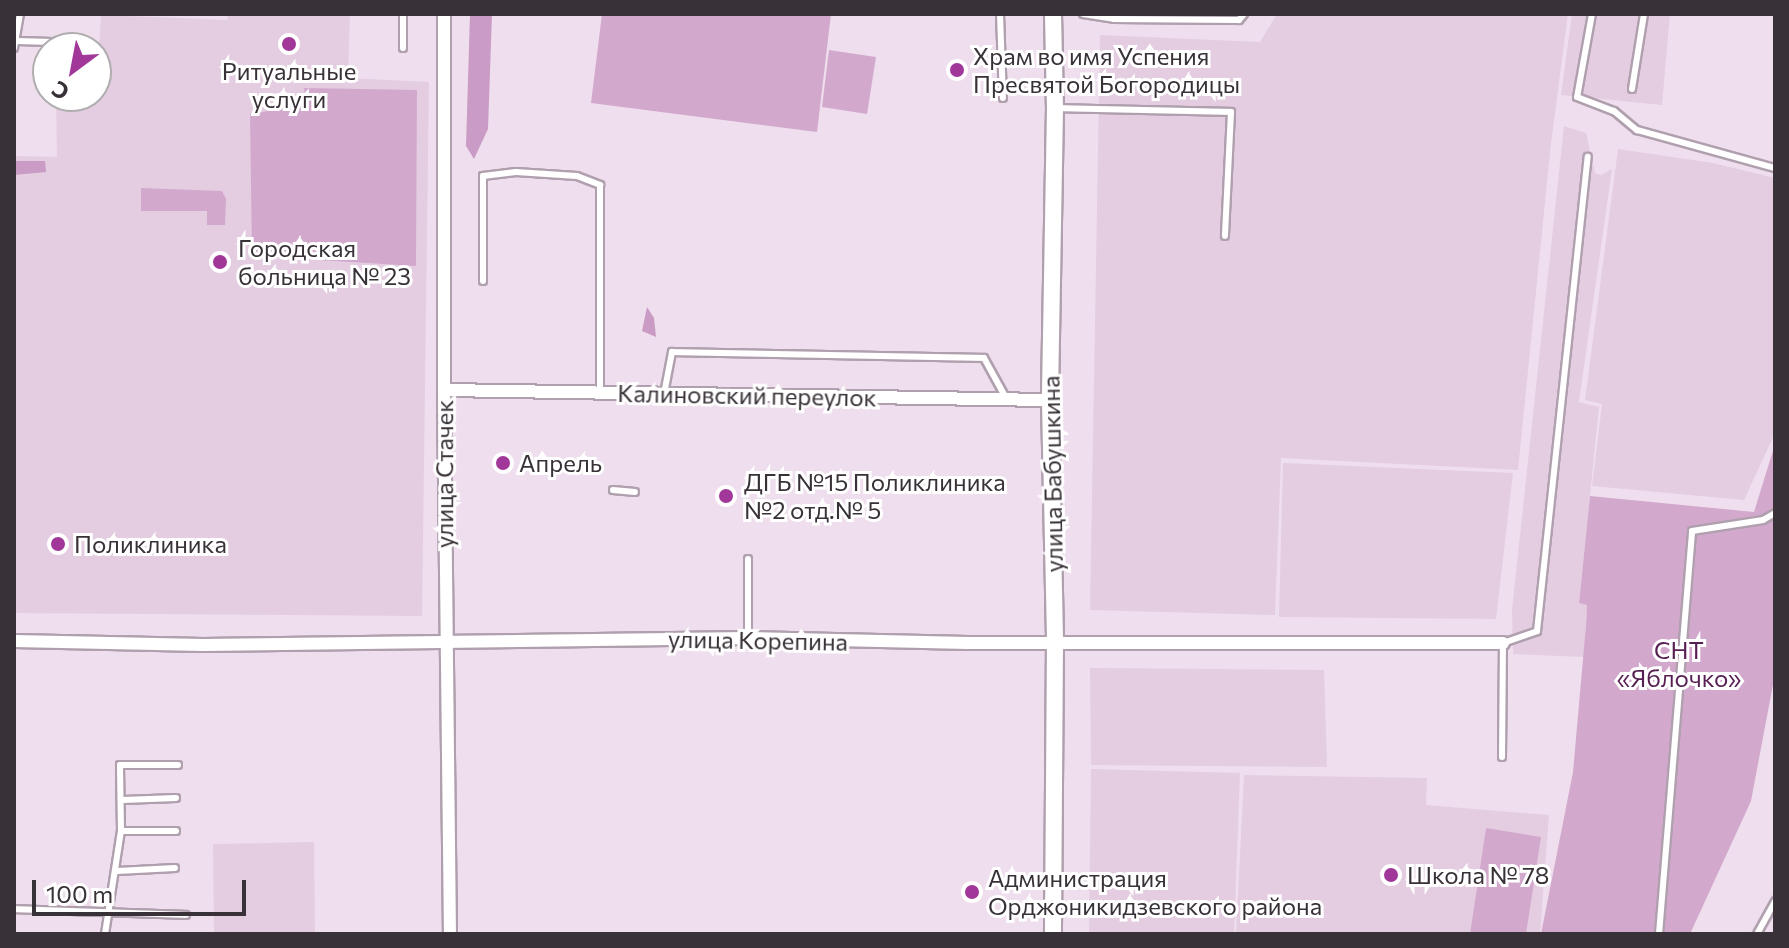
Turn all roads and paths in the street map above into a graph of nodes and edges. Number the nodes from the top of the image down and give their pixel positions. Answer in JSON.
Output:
{"nodes":[{"id":1,"x":20,"y":14,"type":"edge"},
{"id":2,"x":403,"y":14,"type":"edge"},
{"id":3,"x":444,"y":14,"type":"edge"},
{"id":4,"x":1000,"y":14,"type":"edge"},
{"id":5,"x":1053,"y":14,"type":"edge"},
{"id":6,"x":1083,"y":14,"type":"edge"},
{"id":7,"x":1244,"y":14,"type":"edge"},
{"id":8,"x":1592,"y":14,"type":"edge"},
{"id":9,"x":1644,"y":14,"type":"edge"},
{"id":10,"x":16,"y":45,"type":"edge"},
{"id":11,"x":403,"y":48,"type":"dead end"},
{"id":12,"x":1632,"y":89,"type":"dead end"},
{"id":13,"x":1003,"y":98,"type":"dead end"},
{"id":14,"x":1055,"y":108,"type":"junction"},
{"id":15,"x":1588,"y":157,"type":"dead end"},
{"id":16,"x":1775,"y":168,"type":"edge"},
{"id":17,"x":1225,"y":236,"type":"dead end"},
{"id":18,"x":483,"y":281,"type":"dead end"},
{"id":19,"x":444,"y":390,"type":"junction"},
{"id":20,"x":600,"y":391,"type":"junction"},
{"id":21,"x":664,"y":394,"type":"junction"},
{"id":22,"x":1007,"y":400,"type":"junction"},
{"id":23,"x":1050,"y":400,"type":"junction"},
{"id":24,"x":613,"y":490,"type":"dead end"},
{"id":25,"x":635,"y":492,"type":"dead end"},
{"id":26,"x":1775,"y":513,"type":"edge"},
{"id":27,"x":748,"y":559,"type":"dead end"},
{"id":28,"x":748,"y":638,"type":"junction"},
{"id":29,"x":14,"y":641,"type":"edge"},
{"id":30,"x":446,"y":641,"type":"junction"},
{"id":31,"x":1055,"y":642,"type":"junction"},
{"id":32,"x":1503,"y":643,"type":"junction"},
{"id":33,"x":1502,"y":757,"type":"dead end"},
{"id":34,"x":178,"y":765,"type":"dead end"},
{"id":35,"x":176,"y":798,"type":"dead end"},
{"id":36,"x":123,"y":800,"type":"junction"},
{"id":37,"x":121,"y":831,"type":"junction"},
{"id":38,"x":176,"y":831,"type":"dead end"},
{"id":39,"x":175,"y":868,"type":"dead end"},
{"id":40,"x":117,"y":871,"type":"junction"},
{"id":41,"x":1775,"y":901,"type":"edge"},
{"id":42,"x":14,"y":909,"type":"edge"},
{"id":43,"x":106,"y":915,"type":"junction"},
{"id":44,"x":186,"y":915,"type":"dead end"},
{"id":45,"x":105,"y":934,"type":"edge"},
{"id":46,"x":450,"y":934,"type":"edge"},
{"id":47,"x":1053,"y":934,"type":"edge"},
{"id":48,"x":1659,"y":934,"type":"edge"},
{"id":49,"x":1757,"y":934,"type":"edge"}],
"edges":[{"from":1,"to":10,"type":"lane"},
{"from":2,"to":11,"type":"lane"},
{"from":3,"to":19,"type":"street","name":"улица Стачек"},
{"from":4,"to":13,"type":"lane"},
{"from":5,"to":14,"type":"street","name":"улица Бабушкина"},
{"from":6,"to":7,"type":"lane"},
{"from":8,"to":16,"type":"lane"},
{"from":9,"to":12,"type":"lane"},
{"from":14,"to":17,"type":"lane"},
{"from":14,"to":23,"type":"street","name":"улица Бабушкина"},
{"from":15,"to":32,"type":"lane"},
{"from":18,"to":20,"type":"lane"},
{"from":19,"to":20,"type":"street","name":"Калиновский переулок"},
{"from":19,"to":30,"type":"street","name":"улица Стачек"},
{"from":20,"to":21,"type":"street","name":"Калиновский переулок"},
{"from":21,"to":22,"type":"street","name":"Калиновский переулок"},
{"from":21,"to":22,"type":"lane"},
{"from":22,"to":23,"type":"street","name":"Калиновский переулок"},
{"from":23,"to":31,"type":"street","name":"улица Бабушкина"},
{"from":24,"to":25,"type":"lane"},
{"from":26,"to":48,"type":"lane"},
{"from":27,"to":28,"type":"lane"},
{"from":28,"to":30,"type":"street","name":"улица Корепина"},
{"from":28,"to":31,"type":"street","name":"улица Корепина"},
{"from":29,"to":30,"type":"street","name":"улица Корепина"},
{"from":30,"to":46,"type":"street","name":"улица Стачек"},
{"from":31,"to":32,"type":"street","name":"улица Корепина"},
{"from":31,"to":47,"type":"street","name":"улица Бабушкина"},
{"from":32,"to":33,"type":"lane"},
{"from":34,"to":36,"type":"lane"},
{"from":35,"to":36,"type":"lane"},
{"from":36,"to":37,"type":"lane"},
{"from":37,"to":38,"type":"lane"},
{"from":37,"to":40,"type":"lane"},
{"from":39,"to":40,"type":"lane"},
{"from":40,"to":43,"type":"lane"},
{"from":41,"to":49,"type":"lane"},
{"from":42,"to":43,"type":"lane"},
{"from":43,"to":44,"type":"lane"},
{"from":43,"to":45,"type":"lane"}]}
